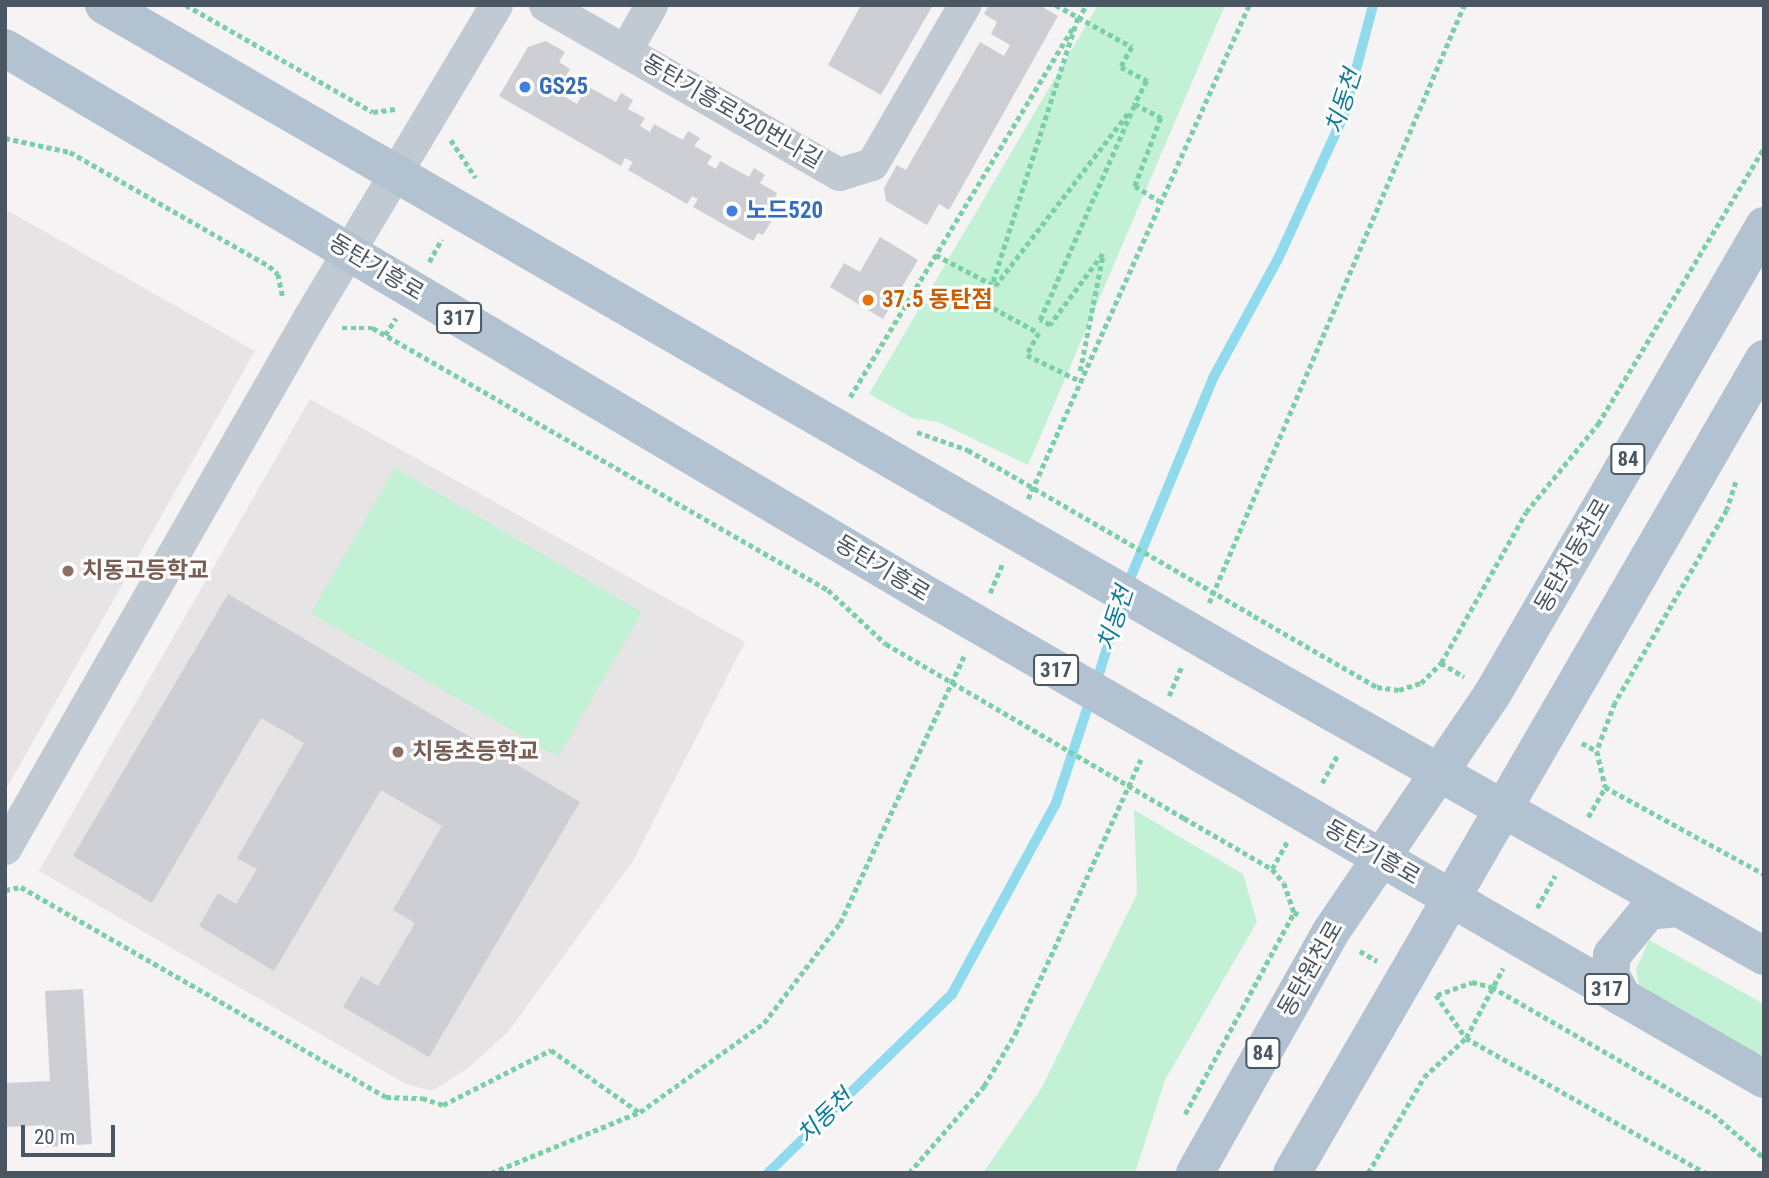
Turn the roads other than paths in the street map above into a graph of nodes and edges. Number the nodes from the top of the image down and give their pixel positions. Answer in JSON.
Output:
{"nodes":[{"id":1,"x":104,"y":5,"type":"edge"},
{"id":2,"x":496,"y":5,"type":"edge"},
{"id":3,"x":545,"y":5,"type":"edge"},
{"id":4,"x":651,"y":5,"type":"edge"},
{"id":5,"x":964,"y":5,"type":"edge"},
{"id":6,"x":5,"y":48,"type":"edge"},
{"id":7,"x":625,"y":51,"type":"junction"},
{"id":8,"x":397,"y":174,"type":"junction"},
{"id":9,"x":1764,"y":226,"type":"edge"},
{"id":10,"x":349,"y":252,"type":"junction"},
{"id":11,"x":1764,"y":359,"type":"edge"},
{"id":12,"x":1439,"y":773,"type":"junction"},
{"id":13,"x":1503,"y":810,"type":"junction"},
{"id":14,"x":5,"y":848,"type":"edge"},
{"id":15,"x":1381,"y":858,"type":"junction"},
{"id":16,"x":1451,"y":899,"type":"junction"},
{"id":17,"x":1679,"y":908,"type":"junction"},
{"id":18,"x":1764,"y":956,"type":"edge"},
{"id":19,"x":1623,"y":998,"type":"junction"},
{"id":20,"x":1764,"y":1079,"type":"edge"},
{"id":21,"x":1195,"y":1173,"type":"edge"},
{"id":22,"x":1292,"y":1173,"type":"edge"}],
"edges":[{"from":1,"to":8,"type":"main road"},
{"from":2,"to":8,"type":"street"},
{"from":3,"to":7,"type":"street","name":"동탄기흥로520번나길"},
{"from":4,"to":7,"type":"street"},
{"from":5,"to":7,"type":"street","name":"동탄기흥로520번나길"},
{"from":6,"to":10,"type":"main road","name":"동탄기흥로","number":"317"},
{"from":8,"to":10,"type":"street"},
{"from":8,"to":12,"type":"main road","bridge":true},
{"from":9,"to":12,"type":"main road","name":"동탄치동천로","number":"84"},
{"from":10,"to":14,"type":"street"},
{"from":10,"to":15,"type":"main road","name":"동탄기흥로","number":"317","bridge":true},
{"from":11,"to":13,"type":"main road"},
{"from":12,"to":13,"type":"main road"},
{"from":12,"to":15,"type":"main road","name":"동탄원천로","number":"84"},
{"from":13,"to":16,"type":"main road"},
{"from":13,"to":17,"type":"main road"},
{"from":15,"to":16,"type":"main road","name":"동탄기흥로","number":"317"},
{"from":15,"to":21,"type":"main road","name":"동탄원천로","number":"84"},
{"from":16,"to":19,"type":"main road","name":"동탄기흥로","number":"317"},
{"from":16,"to":22,"type":"main road"},
{"from":17,"to":18,"type":"main road"},
{"from":17,"to":19,"type":"main road"},
{"from":19,"to":20,"type":"main road","name":"동탄기흥로","number":"317"}]}
